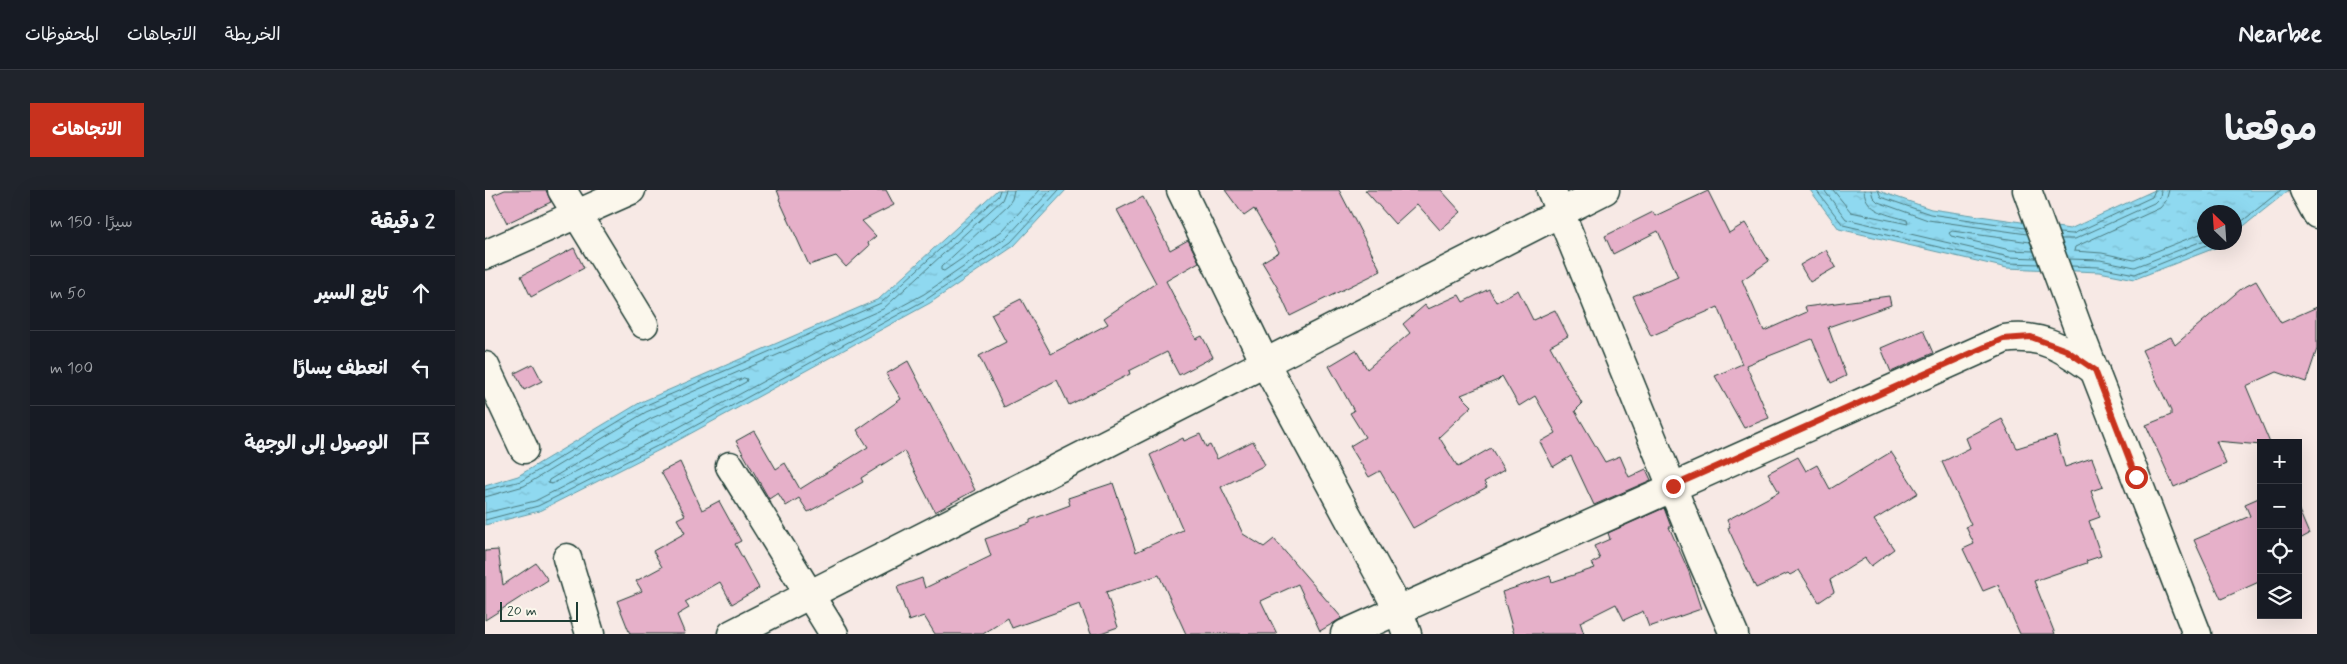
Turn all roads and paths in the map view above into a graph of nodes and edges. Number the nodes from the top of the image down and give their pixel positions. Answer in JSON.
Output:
{"nodes":[{"id":1,"x":562,"y":190,"type":"edge"},
{"id":2,"x":631,"y":190,"type":"edge"},
{"id":3,"x":1181,"y":190,"type":"edge"},
{"id":4,"x":1605,"y":190,"type":"edge"},
{"id":5,"x":2027,"y":190,"type":"edge"},
{"id":6,"x":2304,"y":190,"type":"edge"},
{"id":7,"x":1556,"y":201,"type":"edge"},
{"id":8,"x":2317,"y":214,"type":"edge"},
{"id":9,"x":576,"y":215,"type":"junction"},
{"id":10,"x":485,"y":255,"type":"edge"},
{"id":11,"x":644,"y":324,"type":"dead end"},
{"id":12,"x":1265,"y":363,"type":"junction"},
{"id":13,"x":485,"y":366,"type":"edge"},
{"id":14,"x":2095,"y":370,"type":"junction"},
{"id":15,"x":524,"y":450,"type":"dead end"},
{"id":16,"x":730,"y":466,"type":"dead end"},
{"id":17,"x":1673,"y":486,"type":"junction"},
{"id":18,"x":567,"y":558,"type":"dead end"},
{"id":19,"x":811,"y":594,"type":"junction"},
{"id":20,"x":1402,"y":622,"type":"edge"},
{"id":21,"x":590,"y":634,"type":"edge"},
{"id":22,"x":732,"y":634,"type":"edge"},
{"id":23,"x":834,"y":634,"type":"edge"},
{"id":24,"x":1345,"y":634,"type":"edge"},
{"id":25,"x":1734,"y":634,"type":"edge"},
{"id":26,"x":2197,"y":634,"type":"edge"}],
"edges":[{"from":1,"to":9,"type":"street"},
{"from":2,"to":9,"type":"street"},
{"from":3,"to":12,"type":"street"},
{"from":4,"to":7,"type":"street"},
{"from":5,"to":14,"type":"street"},
{"from":6,"to":8,"type":"street"},
{"from":7,"to":12,"type":"street"},
{"from":7,"to":17,"type":"street"},
{"from":9,"to":10,"type":"street"},
{"from":9,"to":11,"type":"street"},
{"from":12,"to":19,"type":"street"},
{"from":12,"to":20,"type":"street"},
{"from":13,"to":15,"type":"street"},
{"from":14,"to":17,"type":"street"},
{"from":14,"to":26,"type":"street"},
{"from":16,"to":19,"type":"street"},
{"from":17,"to":20,"type":"street"},
{"from":17,"to":25,"type":"street"},
{"from":18,"to":21,"type":"street"},
{"from":19,"to":22,"type":"street"},
{"from":19,"to":23,"type":"street"},
{"from":20,"to":24,"type":"street"}]}
